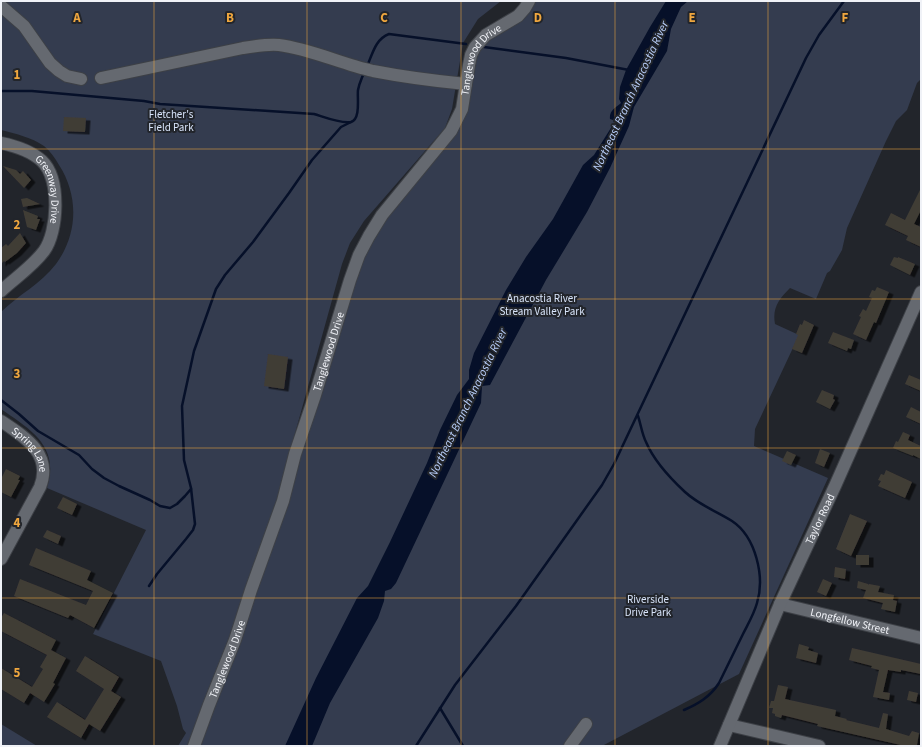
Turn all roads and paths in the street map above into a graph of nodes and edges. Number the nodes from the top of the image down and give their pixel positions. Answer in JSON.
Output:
{"nodes":[{"id":1,"x":529,"y":1,"type":"edge"},
{"id":2,"x":1,"y":6,"type":"edge"},
{"id":3,"x":101,"y":78,"type":"dead end"},
{"id":4,"x":81,"y":79,"type":"dead end"},
{"id":5,"x":466,"y":84,"type":"junction"},
{"id":6,"x":1,"y":143,"type":"edge"},
{"id":7,"x":1,"y":291,"type":"edge"},
{"id":8,"x":921,"y":292,"type":"edge"},
{"id":9,"x":1,"y":421,"type":"edge"},
{"id":10,"x":1,"y":559,"type":"edge"},
{"id":11,"x":780,"y":604,"type":"junction"},
{"id":12,"x":921,"y":638,"type":"edge"},
{"id":13,"x":586,"y":724,"type":"dead end"},
{"id":14,"x":729,"y":725,"type":"junction"},
{"id":15,"x":194,"y":746,"type":"edge"},
{"id":16,"x":570,"y":746,"type":"edge"},
{"id":17,"x":720,"y":746,"type":"edge"},
{"id":18,"x":819,"y":746,"type":"edge"}],
"edges":[{"from":1,"to":5,"type":"street","name":"Tanglewood Drive"},
{"from":2,"to":4,"type":"street"},
{"from":3,"to":5,"type":"street"},
{"from":5,"to":15,"type":"street","name":"Tanglewood Drive"},
{"from":6,"to":7,"type":"street","name":"Greenway Drive"},
{"from":8,"to":11,"type":"street","name":"Taylor Road"},
{"from":9,"to":10,"type":"street","name":"Spring Lane"},
{"from":11,"to":12,"type":"street","name":"Longfellow Street"},
{"from":11,"to":14,"type":"street","name":"Taylor Road"},
{"from":13,"to":16,"type":"street"},
{"from":14,"to":17,"type":"street","name":"Taylor Road"},
{"from":14,"to":18,"type":"street"}]}
